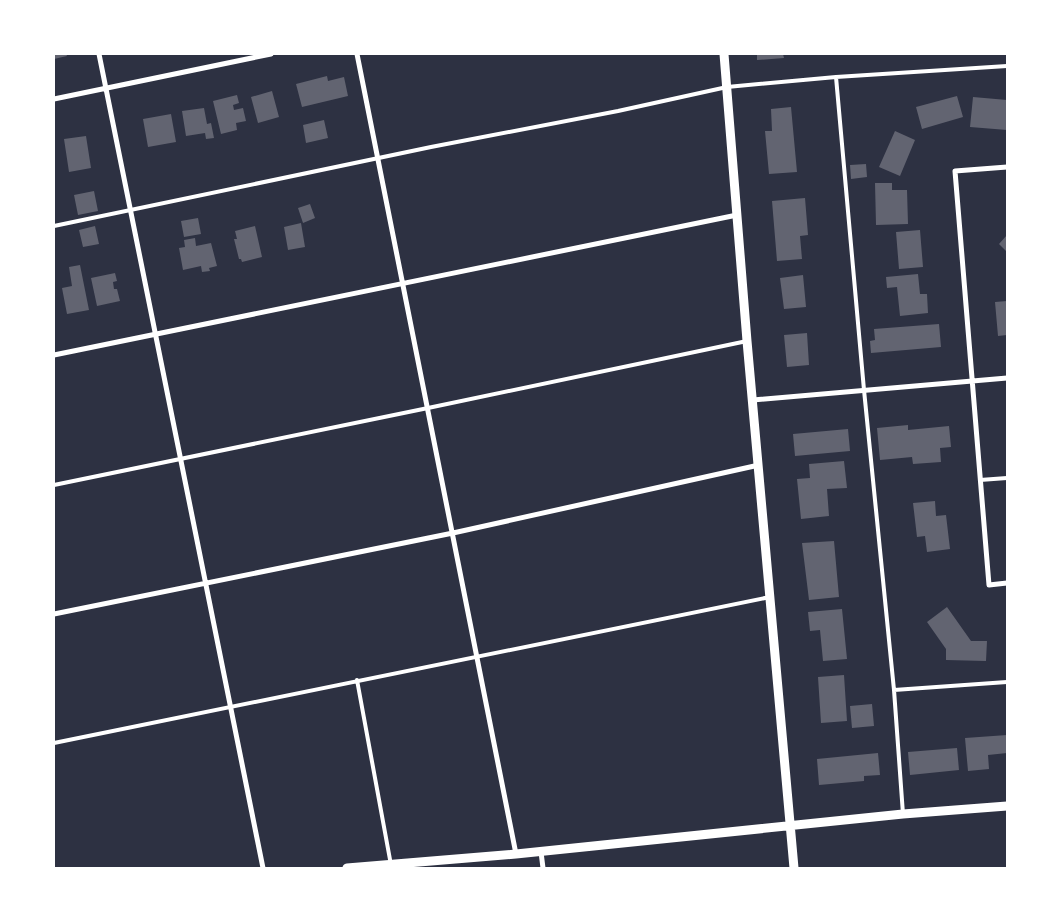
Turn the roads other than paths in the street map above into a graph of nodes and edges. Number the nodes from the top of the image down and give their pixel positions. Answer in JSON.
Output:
{"nodes":[{"id":1,"x":99,"y":54,"type":"edge"},
{"id":2,"x":271,"y":54,"type":"edge"},
{"id":3,"x":357,"y":54,"type":"edge"},
{"id":4,"x":724,"y":54,"type":"edge"},
{"id":5,"x":1007,"y":66,"type":"edge"},
{"id":6,"x":836,"y":77,"type":"junction"},
{"id":7,"x":727,"y":87,"type":"junction"},
{"id":8,"x":106,"y":88,"type":"junction"},
{"id":9,"x":54,"y":99,"type":"edge"},
{"id":10,"x":378,"y":158,"type":"junction"},
{"id":11,"x":1007,"y":167,"type":"edge"},
{"id":12,"x":131,"y":210,"type":"junction"},
{"id":13,"x":737,"y":215,"type":"junction"},
{"id":14,"x":54,"y":226,"type":"edge"},
{"id":15,"x":403,"y":284,"type":"junction"},
{"id":16,"x":156,"y":334,"type":"junction"},
{"id":17,"x":747,"y":341,"type":"junction"},
{"id":18,"x":54,"y":355,"type":"edge"},
{"id":19,"x":1007,"y":378,"type":"edge"},
{"id":20,"x":972,"y":381,"type":"junction"},
{"id":21,"x":864,"y":390,"type":"junction"},
{"id":22,"x":753,"y":400,"type":"junction"},
{"id":23,"x":428,"y":408,"type":"junction"},
{"id":24,"x":181,"y":459,"type":"junction"},
{"id":25,"x":758,"y":465,"type":"junction"},
{"id":26,"x":1007,"y":478,"type":"edge"},
{"id":27,"x":979,"y":480,"type":"junction"},
{"id":28,"x":54,"y":485,"type":"edge"},
{"id":29,"x":453,"y":533,"type":"junction"},
{"id":30,"x":206,"y":583,"type":"junction"},
{"id":31,"x":1007,"y":583,"type":"edge"},
{"id":32,"x":770,"y":597,"type":"junction"},
{"id":33,"x":54,"y":614,"type":"edge"},
{"id":34,"x":477,"y":655,"type":"junction"},
{"id":35,"x":357,"y":680,"type":"junction"},
{"id":36,"x":1007,"y":682,"type":"edge"},
{"id":37,"x":894,"y":690,"type":"junction"},
{"id":38,"x":231,"y":707,"type":"junction"},
{"id":39,"x":54,"y":743,"type":"edge"},
{"id":40,"x":1007,"y":806,"type":"edge"},
{"id":41,"x":903,"y":814,"type":"junction"},
{"id":42,"x":790,"y":825,"type":"junction"},
{"id":43,"x":541,"y":852,"type":"junction"},
{"id":44,"x":516,"y":854,"type":"junction"},
{"id":45,"x":391,"y":865,"type":"junction"},
{"id":46,"x":263,"y":868,"type":"edge"},
{"id":47,"x":347,"y":868,"type":"edge"},
{"id":48,"x":543,"y":868,"type":"edge"},
{"id":49,"x":794,"y":868,"type":"edge"}],
"edges":[{"from":1,"to":8,"type":"street"},
{"from":2,"to":8,"type":"street"},
{"from":3,"to":10,"type":"street"},
{"from":4,"to":7,"type":"street"},
{"from":5,"to":6,"type":"lane"},
{"from":6,"to":7,"type":"lane"},
{"from":6,"to":21,"type":"lane"},
{"from":7,"to":10,"type":"lane"},
{"from":7,"to":13,"type":"street"},
{"from":8,"to":9,"type":"street"},
{"from":8,"to":12,"type":"street"},
{"from":10,"to":12,"type":"lane"},
{"from":10,"to":15,"type":"street"},
{"from":11,"to":20,"type":"street"},
{"from":12,"to":14,"type":"lane"},
{"from":12,"to":16,"type":"street"},
{"from":13,"to":15,"type":"street"},
{"from":13,"to":17,"type":"street"},
{"from":15,"to":16,"type":"street"},
{"from":15,"to":23,"type":"street"},
{"from":16,"to":18,"type":"street"},
{"from":16,"to":24,"type":"street"},
{"from":17,"to":22,"type":"street"},
{"from":17,"to":23,"type":"lane"},
{"from":19,"to":20,"type":"street"},
{"from":20,"to":21,"type":"street"},
{"from":20,"to":27,"type":"street"},
{"from":21,"to":22,"type":"street"},
{"from":21,"to":37,"type":"lane"},
{"from":22,"to":25,"type":"street"},
{"from":23,"to":24,"type":"lane"},
{"from":23,"to":29,"type":"street"},
{"from":24,"to":28,"type":"lane"},
{"from":24,"to":30,"type":"street"},
{"from":25,"to":29,"type":"street"},
{"from":25,"to":32,"type":"street"},
{"from":26,"to":27,"type":"lane"},
{"from":27,"to":31,"type":"street"},
{"from":29,"to":30,"type":"street"},
{"from":29,"to":34,"type":"street"},
{"from":30,"to":33,"type":"street"},
{"from":30,"to":38,"type":"street"},
{"from":32,"to":34,"type":"lane"},
{"from":32,"to":42,"type":"street"},
{"from":34,"to":35,"type":"lane"},
{"from":34,"to":44,"type":"street"},
{"from":35,"to":38,"type":"lane"},
{"from":35,"to":45,"type":"lane"},
{"from":36,"to":37,"type":"lane"},
{"from":37,"to":41,"type":"lane"},
{"from":38,"to":39,"type":"lane"},
{"from":38,"to":46,"type":"street"},
{"from":40,"to":41,"type":"street"},
{"from":41,"to":42,"type":"street"},
{"from":42,"to":43,"type":"street"},
{"from":42,"to":49,"type":"street"},
{"from":43,"to":44,"type":"street"},
{"from":43,"to":48,"type":"street"},
{"from":44,"to":45,"type":"street"},
{"from":45,"to":47,"type":"street"}]}
